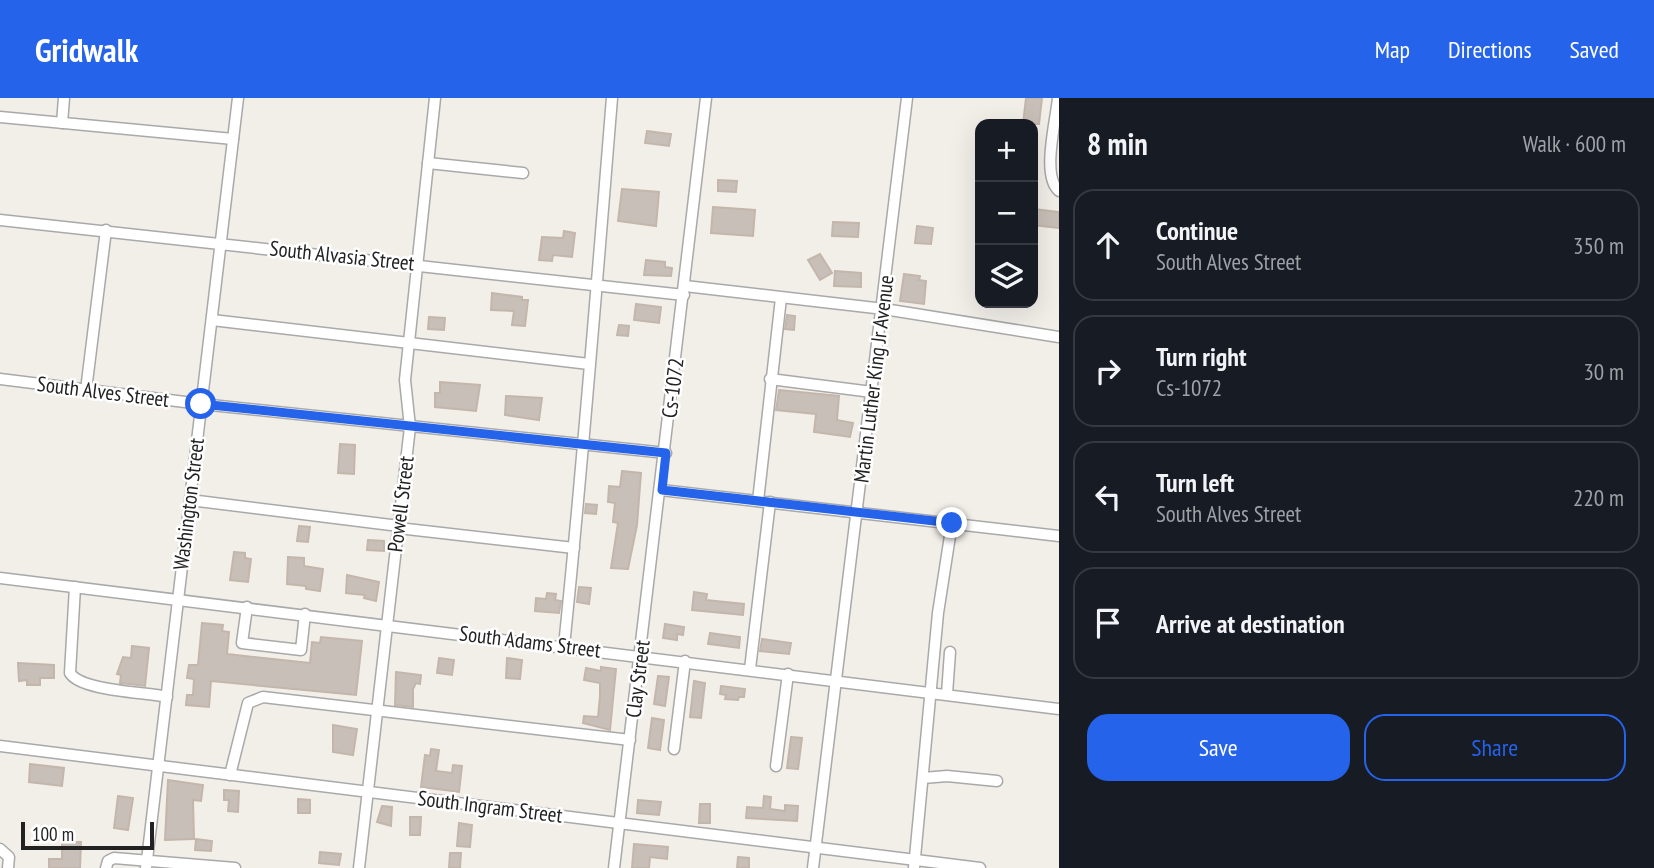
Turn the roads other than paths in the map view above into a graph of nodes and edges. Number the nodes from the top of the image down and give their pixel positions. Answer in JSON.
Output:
{"nodes":[{"id":1,"x":64,"y":98,"type":"edge"},
{"id":2,"x":238,"y":98,"type":"edge"},
{"id":3,"x":435,"y":98,"type":"edge"},
{"id":4,"x":612,"y":98,"type":"edge"},
{"id":5,"x":706,"y":98,"type":"edge"},
{"id":6,"x":907,"y":98,"type":"edge"},
{"id":7,"x":1058,"y":98,"type":"edge"},
{"id":8,"x":0,"y":117,"type":"edge"},
{"id":9,"x":62,"y":123,"type":"junction"},
{"id":10,"x":233,"y":139,"type":"junction"},
{"id":11,"x":428,"y":163,"type":"junction"},
{"id":12,"x":523,"y":173,"type":"dead end"},
{"id":13,"x":1059,"y":191,"type":"edge"},
{"id":14,"x":0,"y":219,"type":"edge"},
{"id":15,"x":107,"y":230,"type":"junction"},
{"id":16,"x":221,"y":244,"type":"junction"},
{"id":17,"x":417,"y":263,"type":"junction"},
{"id":18,"x":597,"y":284,"type":"junction"},
{"id":19,"x":685,"y":291,"type":"junction"},
{"id":20,"x":781,"y":298,"type":"junction"},
{"id":21,"x":884,"y":309,"type":"junction"},
{"id":22,"x":212,"y":320,"type":"junction"},
{"id":23,"x":1059,"y":337,"type":"edge"},
{"id":24,"x":408,"y":344,"type":"junction"},
{"id":25,"x":589,"y":364,"type":"junction"},
{"id":26,"x":0,"y":379,"type":"edge"},
{"id":27,"x":770,"y":379,"type":"junction"},
{"id":28,"x":86,"y":390,"type":"junction"},
{"id":29,"x":872,"y":391,"type":"junction"},
{"id":30,"x":201,"y":404,"type":"junction"},
{"id":31,"x":410,"y":427,"type":"junction"},
{"id":32,"x":585,"y":445,"type":"junction"},
{"id":33,"x":666,"y":453,"type":"junction"},
{"id":34,"x":662,"y":490,"type":"junction"},
{"id":35,"x":190,"y":500,"type":"junction"},
{"id":36,"x":764,"y":501,"type":"junction"},
{"id":37,"x":857,"y":512,"type":"junction"},
{"id":38,"x":952,"y":523,"type":"junction"},
{"id":39,"x":398,"y":527,"type":"junction"},
{"id":40,"x":1059,"y":536,"type":"edge"},
{"id":41,"x":574,"y":548,"type":"junction"},
{"id":42,"x":0,"y":578,"type":"edge"},
{"id":43,"x":75,"y":587,"type":"junction"},
{"id":44,"x":178,"y":598,"type":"junction"},
{"id":45,"x":247,"y":607,"type":"junction"},
{"id":46,"x":305,"y":614,"type":"junction"},
{"id":47,"x":386,"y":624,"type":"junction"},
{"id":48,"x":564,"y":646,"type":"junction"},
{"id":49,"x":950,"y":652,"type":"dead end"},
{"id":50,"x":641,"y":655,"type":"junction"},
{"id":51,"x":685,"y":661,"type":"junction"},
{"id":52,"x":750,"y":669,"type":"junction"},
{"id":53,"x":788,"y":674,"type":"junction"},
{"id":54,"x":835,"y":680,"type":"junction"},
{"id":55,"x":931,"y":692,"type":"junction"},
{"id":56,"x":947,"y":694,"type":"junction"},
{"id":57,"x":167,"y":697,"type":"junction"},
{"id":58,"x":376,"y":709,"type":"junction"},
{"id":59,"x":1059,"y":709,"type":"edge"},
{"id":60,"x":630,"y":740,"type":"junction"},
{"id":61,"x":0,"y":747,"type":"edge"},
{"id":62,"x":674,"y":749,"type":"dead end"},
{"id":63,"x":776,"y":766,"type":"dead end"},
{"id":64,"x":159,"y":767,"type":"junction"},
{"id":65,"x":230,"y":775,"type":"junction"},
{"id":66,"x":923,"y":778,"type":"junction"},
{"id":67,"x":997,"y":781,"type":"dead end"},
{"id":68,"x":367,"y":792,"type":"junction"},
{"id":69,"x":619,"y":823,"type":"junction"},
{"id":70,"x":816,"y":847,"type":"junction"},
{"id":71,"x":0,"y":849,"type":"edge"},
{"id":72,"x":914,"y":864,"type":"edge"},
{"id":73,"x":146,"y":865,"type":"edge"},
{"id":74,"x":174,"y":866,"type":"edge"},
{"id":75,"x":8,"y":868,"type":"edge"},
{"id":76,"x":106,"y":868,"type":"edge"},
{"id":77,"x":235,"y":868,"type":"edge"},
{"id":78,"x":359,"y":868,"type":"edge"},
{"id":79,"x":614,"y":868,"type":"edge"},
{"id":80,"x":813,"y":868,"type":"edge"},
{"id":81,"x":980,"y":868,"type":"edge"}],
"edges":[{"from":1,"to":9,"type":"street"},
{"from":2,"to":10,"type":"street","name":"Washington Street"},
{"from":3,"to":11,"type":"street","name":"Powell Street"},
{"from":4,"to":18,"type":"street"},
{"from":5,"to":19,"type":"street"},
{"from":6,"to":21,"type":"street","name":"Martin Luther King Jr Avenue"},
{"from":7,"to":13,"type":"street"},
{"from":8,"to":9,"type":"street"},
{"from":9,"to":10,"type":"street"},
{"from":10,"to":16,"type":"street","name":"Washington Street"},
{"from":11,"to":12,"type":"street"},
{"from":11,"to":17,"type":"street","name":"Powell Street"},
{"from":14,"to":15,"type":"street","name":"South Alvasia Street"},
{"from":15,"to":16,"type":"street","name":"South Alvasia Street"},
{"from":15,"to":28,"type":"street"},
{"from":16,"to":17,"type":"street","name":"South Alvasia Street"},
{"from":16,"to":22,"type":"street","name":"Washington Street"},
{"from":17,"to":18,"type":"street","name":"South Alvasia Street"},
{"from":17,"to":24,"type":"street","name":"Powell Street"},
{"from":18,"to":19,"type":"street","name":"South Alvasia Street"},
{"from":18,"to":25,"type":"street"},
{"from":19,"to":20,"type":"street","name":"South Alvasia Street"},
{"from":19,"to":33,"type":"street","name":"Cs-1072"},
{"from":20,"to":21,"type":"street","name":"South Alvasia Street"},
{"from":20,"to":27,"type":"street"},
{"from":21,"to":23,"type":"street","name":"South Alvasia Street"},
{"from":21,"to":29,"type":"street","name":"Martin Luther King Jr Avenue"},
{"from":22,"to":24,"type":"street"},
{"from":22,"to":30,"type":"street","name":"Washington Street"},
{"from":24,"to":25,"type":"street"},
{"from":24,"to":31,"type":"street","name":"Powell Street"},
{"from":25,"to":32,"type":"street"},
{"from":26,"to":28,"type":"street","name":"South Alves Street"},
{"from":27,"to":29,"type":"street"},
{"from":27,"to":36,"type":"street"},
{"from":28,"to":30,"type":"street","name":"South Alves Street"},
{"from":29,"to":37,"type":"street","name":"Martin Luther King Jr Avenue"},
{"from":30,"to":31,"type":"street","name":"South Alves Street"},
{"from":30,"to":35,"type":"street","name":"Washington Street"},
{"from":31,"to":32,"type":"street","name":"South Alves Street"},
{"from":31,"to":39,"type":"street","name":"Powell Street"},
{"from":32,"to":33,"type":"street","name":"South Alves Street"},
{"from":32,"to":41,"type":"street"},
{"from":33,"to":34,"type":"street","name":"Cs-1072"},
{"from":34,"to":36,"type":"street"},
{"from":34,"to":50,"type":"street","name":"Clay Street"},
{"from":35,"to":39,"type":"street"},
{"from":35,"to":44,"type":"street","name":"Washington Street"},
{"from":36,"to":37,"type":"street"},
{"from":36,"to":52,"type":"street"},
{"from":37,"to":38,"type":"street"},
{"from":37,"to":54,"type":"street","name":"Martin Luther King Jr Avenue"},
{"from":38,"to":40,"type":"street"},
{"from":38,"to":55,"type":"street"},
{"from":39,"to":41,"type":"street"},
{"from":39,"to":47,"type":"street","name":"Powell Street"},
{"from":41,"to":48,"type":"street"},
{"from":42,"to":43,"type":"street","name":"South Adams Street"},
{"from":43,"to":44,"type":"street","name":"South Adams Street"},
{"from":43,"to":57,"type":"street"},
{"from":44,"to":45,"type":"street","name":"South Adams Street"},
{"from":44,"to":57,"type":"street","name":"Washington Street"},
{"from":45,"to":46,"type":"street","name":"South Adams Street"},
{"from":45,"to":46,"type":"street"},
{"from":46,"to":47,"type":"street","name":"South Adams Street"},
{"from":47,"to":48,"type":"street","name":"South Adams Street"},
{"from":47,"to":58,"type":"street","name":"Powell Street"},
{"from":48,"to":50,"type":"street","name":"South Adams Street"},
{"from":49,"to":56,"type":"street"},
{"from":50,"to":51,"type":"street","name":"South Adams Street"},
{"from":50,"to":60,"type":"street","name":"Clay Street"},
{"from":51,"to":52,"type":"street","name":"South Adams Street"},
{"from":51,"to":62,"type":"street"},
{"from":52,"to":53,"type":"street","name":"South Adams Street"},
{"from":53,"to":54,"type":"street","name":"South Adams Street"},
{"from":53,"to":63,"type":"street"},
{"from":54,"to":55,"type":"street","name":"South Adams Street"},
{"from":54,"to":70,"type":"street","name":"Martin Luther King Jr Avenue"},
{"from":55,"to":56,"type":"street","name":"South Adams Street"},
{"from":55,"to":66,"type":"street"},
{"from":56,"to":59,"type":"street","name":"South Adams Street"},
{"from":57,"to":64,"type":"street","name":"Washington Street"},
{"from":58,"to":60,"type":"street"},
{"from":58,"to":65,"type":"street"},
{"from":58,"to":68,"type":"street","name":"Powell Street"},
{"from":60,"to":69,"type":"street","name":"Clay Street"},
{"from":61,"to":64,"type":"street","name":"South Ingram Street"},
{"from":64,"to":65,"type":"street","name":"South Ingram Street"},
{"from":64,"to":73,"type":"street","name":"Washington Street"},
{"from":65,"to":68,"type":"street","name":"South Ingram Street"},
{"from":66,"to":67,"type":"street"},
{"from":66,"to":72,"type":"street"},
{"from":68,"to":69,"type":"street","name":"South Ingram Street"},
{"from":68,"to":78,"type":"street","name":"Powell Street"},
{"from":69,"to":70,"type":"street","name":"South Ingram Street"},
{"from":69,"to":79,"type":"street","name":"Clay Street"},
{"from":70,"to":72,"type":"street","name":"South Ingram Street"},
{"from":70,"to":80,"type":"street","name":"Martin Luther King Jr Avenue"},
{"from":71,"to":75,"type":"street"},
{"from":72,"to":81,"type":"street","name":"South Ingram Street"},
{"from":73,"to":74,"type":"street"},
{"from":73,"to":76,"type":"street"},
{"from":74,"to":77,"type":"street"}]}
